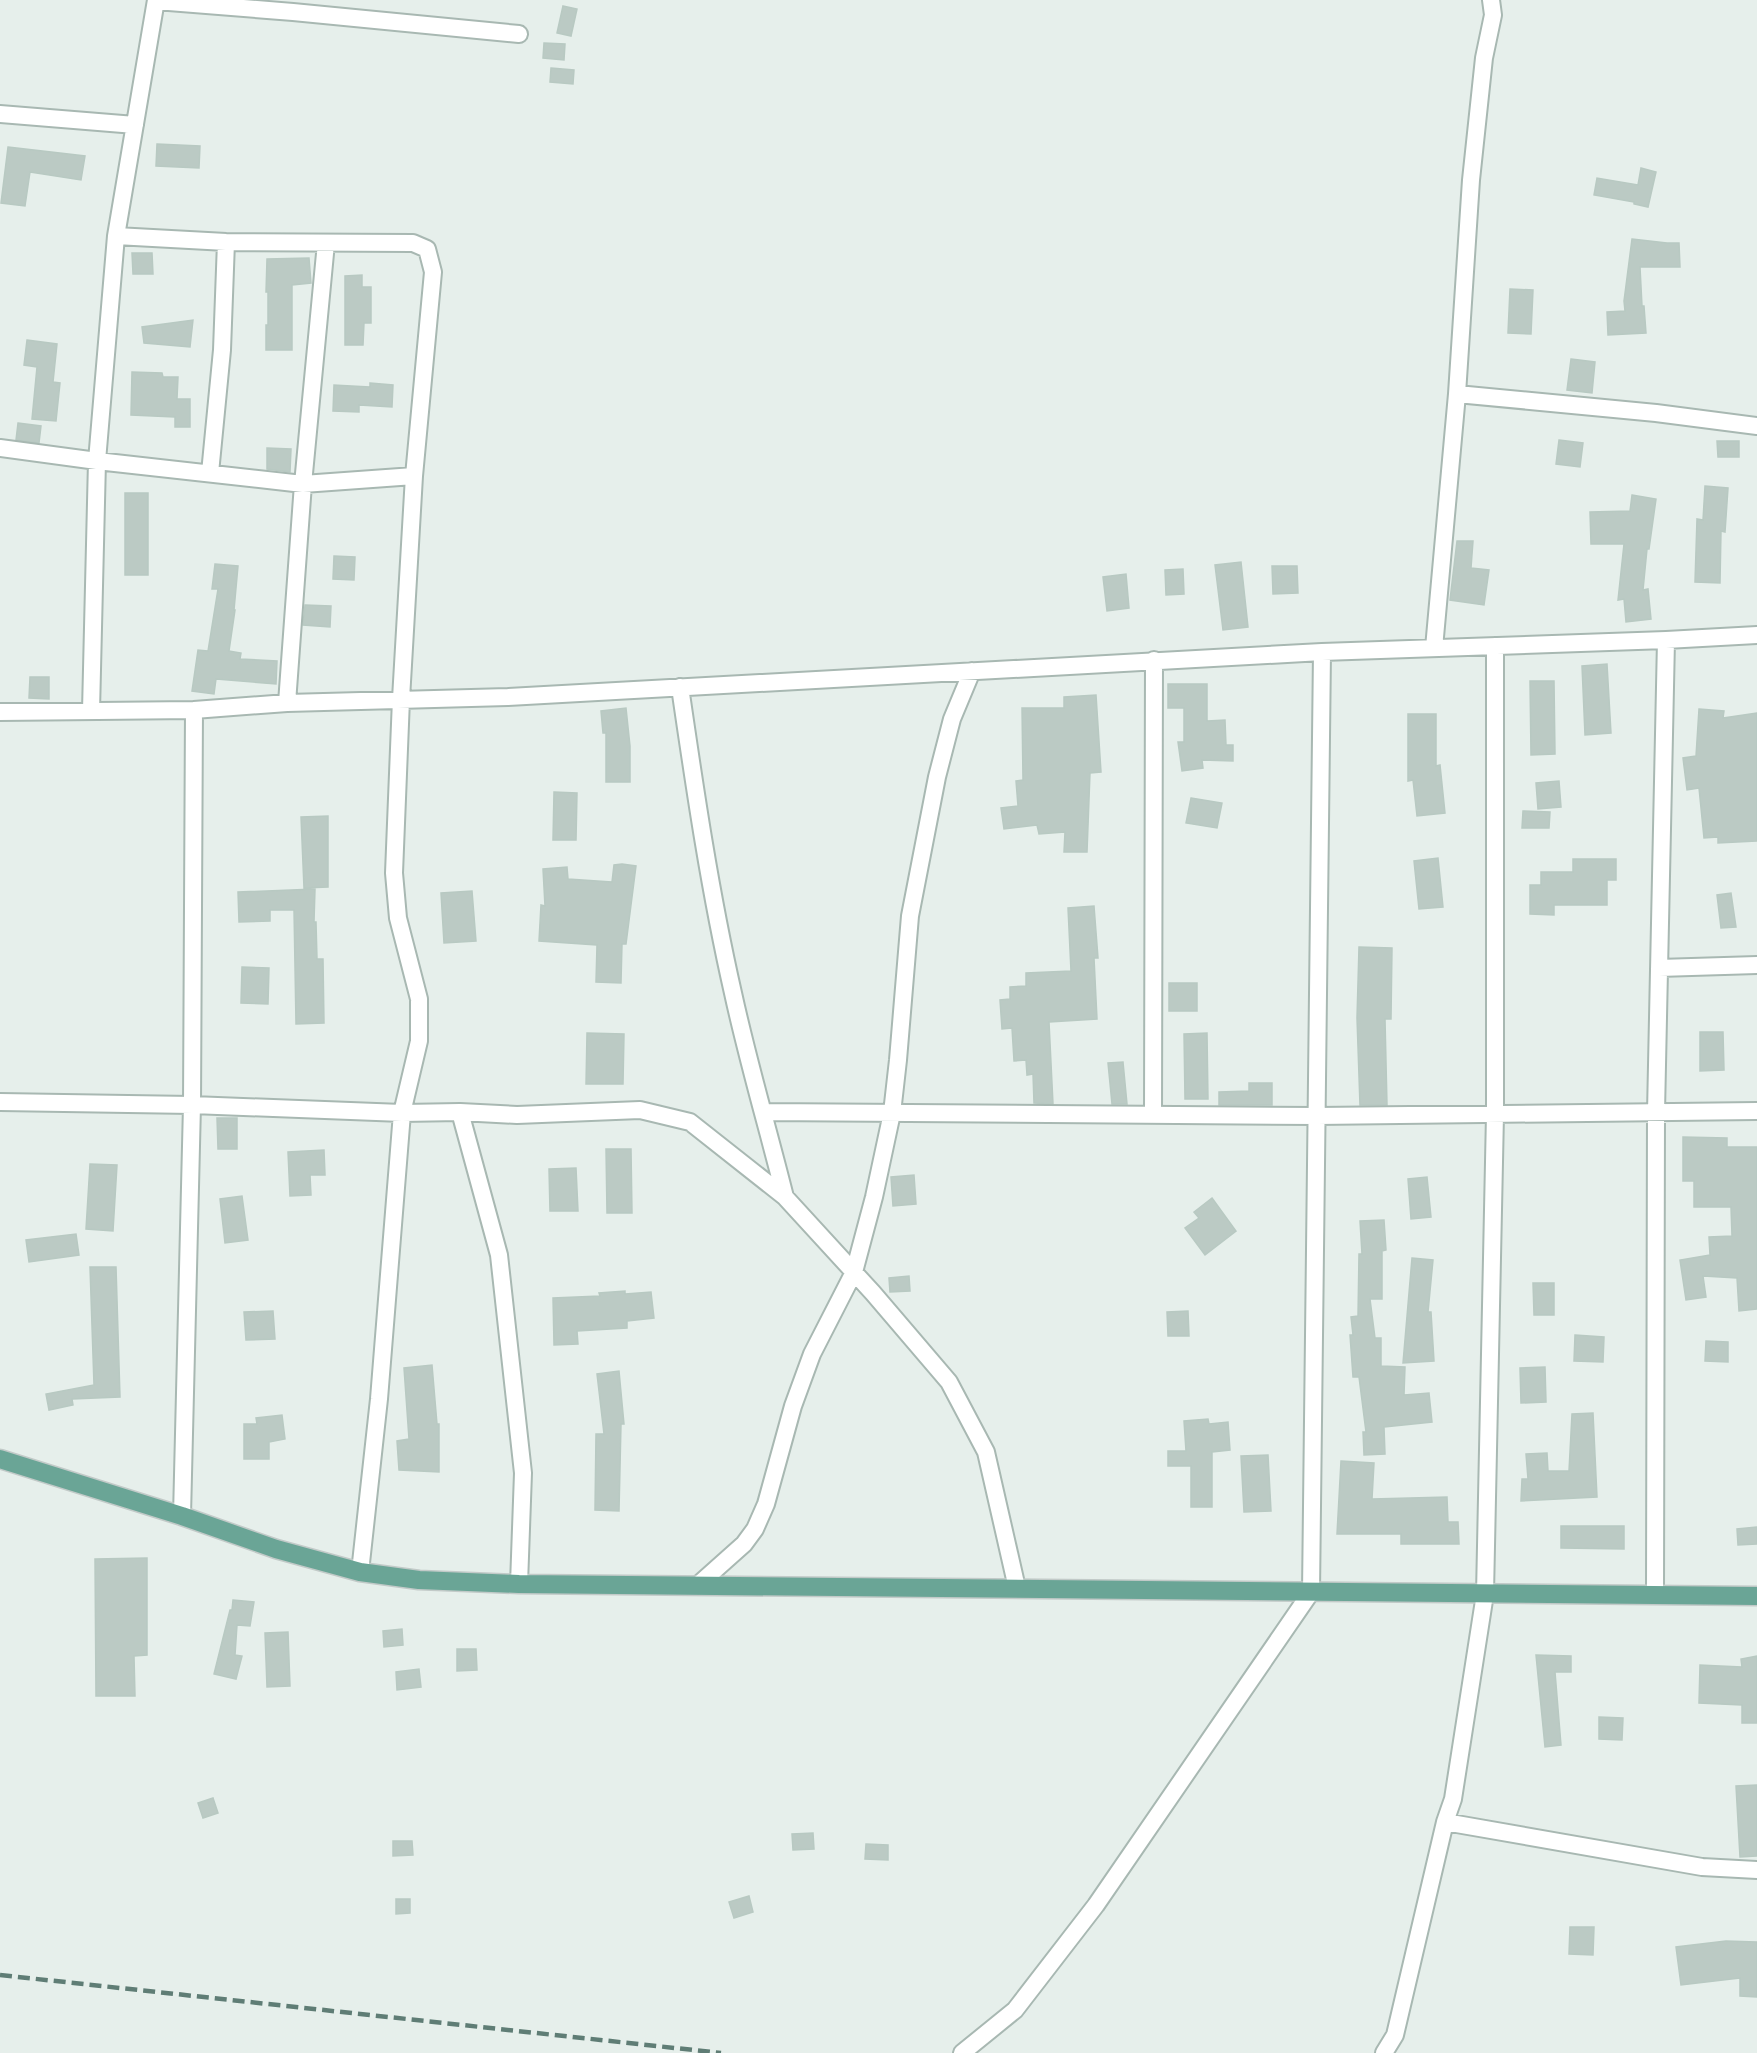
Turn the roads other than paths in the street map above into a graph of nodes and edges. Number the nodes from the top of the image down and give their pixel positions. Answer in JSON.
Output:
{"nodes":[{"id":1,"x":1491,"y":0,"type":"edge"},
{"id":2,"x":156,"y":1,"type":"edge"},
{"id":3,"x":519,"y":34,"type":"dead end"},
{"id":4,"x":0,"y":114,"type":"edge"},
{"id":5,"x":135,"y":125,"type":"junction"},
{"id":6,"x":116,"y":236,"type":"junction"},
{"id":7,"x":226,"y":242,"type":"junction"},
{"id":8,"x":326,"y":243,"type":"junction"},
{"id":9,"x":1457,"y":394,"type":"junction"},
{"id":10,"x":1757,"y":426,"type":"edge"},
{"id":11,"x":0,"y":448,"type":"edge"},
{"id":12,"x":97,"y":461,"type":"junction"},
{"id":13,"x":210,"y":473,"type":"junction"},
{"id":14,"x":414,"y":476,"type":"junction"},
{"id":15,"x":303,"y":484,"type":"junction"},
{"id":16,"x":1757,"y":635,"type":"edge"},
{"id":17,"x":1666,"y":640,"type":"junction"},
{"id":18,"x":1495,"y":646,"type":"junction"},
{"id":19,"x":1434,"y":648,"type":"junction"},
{"id":20,"x":1322,"y":652,"type":"junction"},
{"id":21,"x":1154,"y":660,"type":"junction"},
{"id":22,"x":972,"y":671,"type":"junction"},
{"id":23,"x":681,"y":687,"type":"junction"},
{"id":24,"x":401,"y":699,"type":"junction"},
{"id":25,"x":286,"y":703,"type":"junction"},
{"id":26,"x":194,"y":710,"type":"junction"},
{"id":27,"x":91,"y":711,"type":"junction"},
{"id":28,"x":0,"y":712,"type":"edge"},
{"id":29,"x":1757,"y":965,"type":"edge"},
{"id":30,"x":1659,"y":968,"type":"junction"},
{"id":31,"x":0,"y":1102,"type":"edge"},
{"id":32,"x":192,"y":1105,"type":"junction"},
{"id":33,"x":1757,"y":1111,"type":"edge"},
{"id":34,"x":460,"y":1112,"type":"junction"},
{"id":35,"x":763,"y":1112,"type":"junction"},
{"id":36,"x":1656,"y":1112,"type":"junction"},
{"id":37,"x":402,"y":1113,"type":"junction"},
{"id":38,"x":892,"y":1113,"type":"junction"},
{"id":39,"x":1495,"y":1114,"type":"junction"},
{"id":40,"x":1153,"y":1115,"type":"junction"},
{"id":41,"x":1317,"y":1116,"type":"junction"},
{"id":42,"x":785,"y":1197,"type":"junction"},
{"id":43,"x":854,"y":1272,"type":"junction"},
{"id":44,"x":0,"y":1459,"type":"edge"},
{"id":45,"x":182,"y":1516,"type":"junction"},
{"id":46,"x":360,"y":1572,"type":"junction"},
{"id":47,"x":519,"y":1584,"type":"junction"},
{"id":48,"x":698,"y":1585,"type":"junction"},
{"id":49,"x":1017,"y":1588,"type":"junction"},
{"id":50,"x":1311,"y":1592,"type":"junction"},
{"id":51,"x":1485,"y":1594,"type":"junction"},
{"id":52,"x":1655,"y":1595,"type":"junction"},
{"id":53,"x":1757,"y":1596,"type":"edge"},
{"id":54,"x":1445,"y":1822,"type":"junction"},
{"id":55,"x":1757,"y":1870,"type":"edge"},
{"id":56,"x":962,"y":2053,"type":"edge"},
{"id":57,"x":1384,"y":2053,"type":"edge"}],
"edges":[{"from":1,"to":9,"type":"street"},
{"from":2,"to":3,"type":"street"},
{"from":2,"to":5,"type":"street"},
{"from":4,"to":5,"type":"street"},
{"from":5,"to":6,"type":"street"},
{"from":6,"to":7,"type":"street"},
{"from":6,"to":12,"type":"street"},
{"from":7,"to":8,"type":"street"},
{"from":7,"to":13,"type":"street"},
{"from":8,"to":14,"type":"street"},
{"from":8,"to":15,"type":"street"},
{"from":9,"to":10,"type":"street"},
{"from":9,"to":19,"type":"street"},
{"from":11,"to":12,"type":"street"},
{"from":12,"to":13,"type":"street"},
{"from":12,"to":27,"type":"street"},
{"from":13,"to":15,"type":"street"},
{"from":14,"to":15,"type":"street"},
{"from":14,"to":24,"type":"street"},
{"from":15,"to":25,"type":"street"},
{"from":16,"to":17,"type":"street"},
{"from":17,"to":18,"type":"street"},
{"from":17,"to":30,"type":"street"},
{"from":18,"to":19,"type":"street"},
{"from":18,"to":39,"type":"street"},
{"from":19,"to":20,"type":"street"},
{"from":20,"to":21,"type":"street"},
{"from":20,"to":41,"type":"street"},
{"from":21,"to":22,"type":"street"},
{"from":21,"to":40,"type":"street"},
{"from":22,"to":23,"type":"street"},
{"from":22,"to":38,"type":"street"},
{"from":23,"to":24,"type":"street"},
{"from":23,"to":35,"type":"street"},
{"from":24,"to":25,"type":"street"},
{"from":24,"to":37,"type":"street"},
{"from":25,"to":26,"type":"street"},
{"from":26,"to":27,"type":"street"},
{"from":26,"to":32,"type":"street"},
{"from":27,"to":28,"type":"street"},
{"from":29,"to":30,"type":"street"},
{"from":30,"to":36,"type":"street"},
{"from":31,"to":32,"type":"street"},
{"from":32,"to":37,"type":"street"},
{"from":32,"to":45,"type":"street"},
{"from":33,"to":36,"type":"street"},
{"from":34,"to":37,"type":"street"},
{"from":34,"to":42,"type":"street"},
{"from":34,"to":47,"type":"street"},
{"from":35,"to":38,"type":"street"},
{"from":35,"to":42,"type":"street"},
{"from":36,"to":39,"type":"street"},
{"from":36,"to":52,"type":"street"},
{"from":37,"to":46,"type":"street"},
{"from":38,"to":40,"type":"street"},
{"from":38,"to":43,"type":"street"},
{"from":39,"to":41,"type":"street"},
{"from":39,"to":51,"type":"street"},
{"from":40,"to":41,"type":"street"},
{"from":41,"to":50,"type":"street"},
{"from":42,"to":43,"type":"street"},
{"from":43,"to":48,"type":"street"},
{"from":43,"to":49,"type":"street"},
{"from":44,"to":45,"type":"main road"},
{"from":45,"to":46,"type":"main road"},
{"from":46,"to":47,"type":"main road"},
{"from":47,"to":48,"type":"main road"},
{"from":48,"to":49,"type":"main road"},
{"from":49,"to":50,"type":"main road"},
{"from":50,"to":51,"type":"main road"},
{"from":50,"to":56,"type":"street"},
{"from":51,"to":52,"type":"main road"},
{"from":51,"to":54,"type":"street"},
{"from":52,"to":53,"type":"main road"},
{"from":54,"to":55,"type":"street"},
{"from":54,"to":57,"type":"street"}]}
